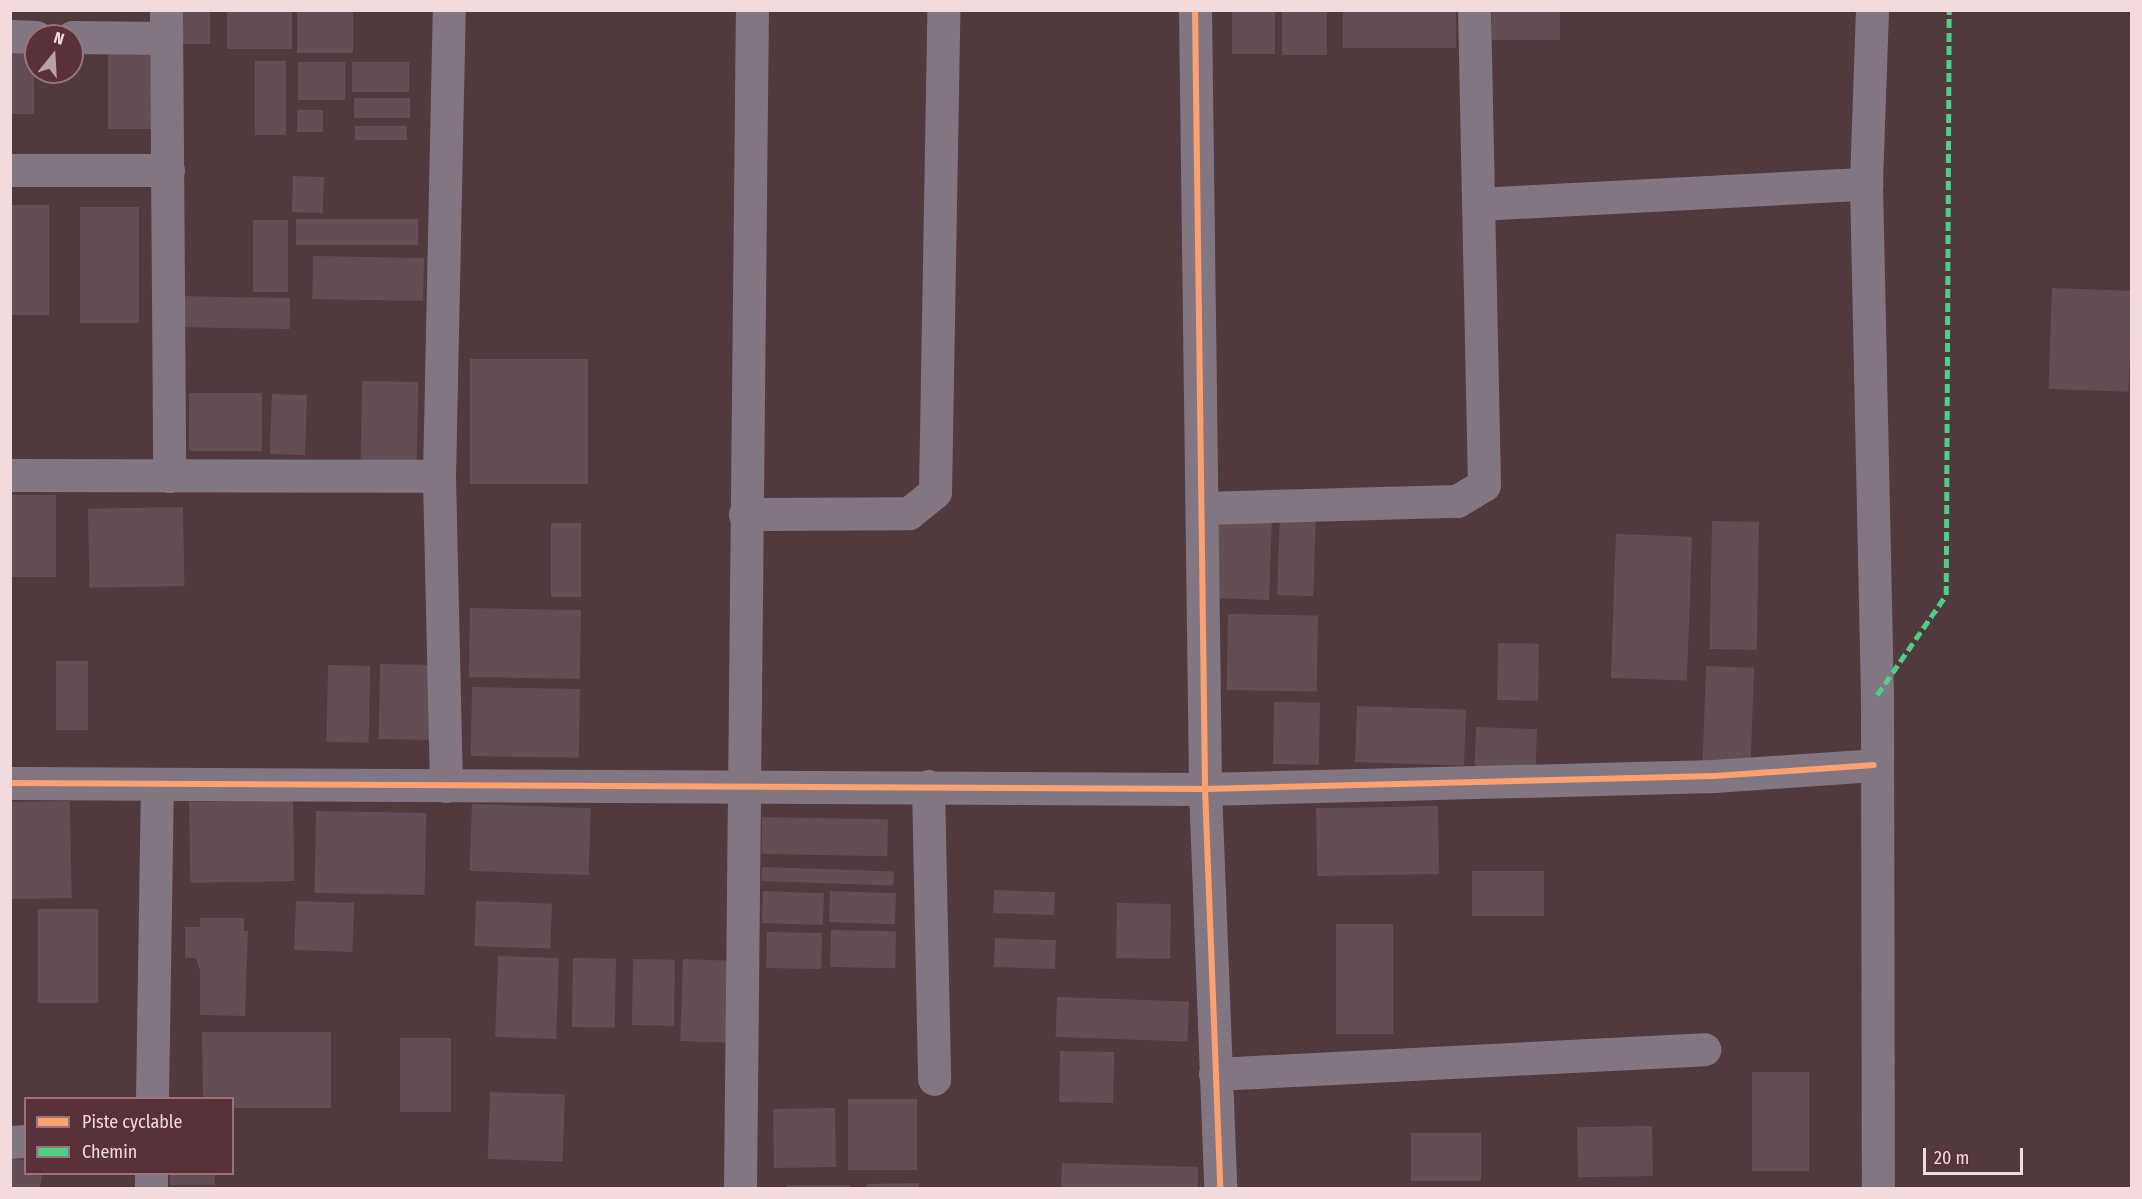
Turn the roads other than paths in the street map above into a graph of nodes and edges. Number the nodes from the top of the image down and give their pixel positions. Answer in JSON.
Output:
{"nodes":[{"id":1,"x":449,"y":10,"type":"edge"},
{"id":2,"x":752,"y":10,"type":"edge"},
{"id":3,"x":943,"y":10,"type":"edge"},
{"id":4,"x":1195,"y":10,"type":"edge"},
{"id":5,"x":1474,"y":10,"type":"edge"},
{"id":6,"x":1872,"y":10,"type":"edge"},
{"id":7,"x":166,"y":24,"type":"edge"},
{"id":8,"x":84,"y":35,"type":"edge"},
{"id":9,"x":10,"y":170,"type":"edge"},
{"id":10,"x":168,"y":170,"type":"junction"},
{"id":11,"x":1866,"y":184,"type":"junction"},
{"id":12,"x":1478,"y":204,"type":"junction"},
{"id":13,"x":10,"y":475,"type":"edge"},
{"id":14,"x":169,"y":476,"type":"junction"},
{"id":15,"x":439,"y":476,"type":"junction"},
{"id":16,"x":1202,"y":508,"type":"junction"},
{"id":17,"x":745,"y":514,"type":"junction"},
{"id":18,"x":1874,"y":765,"type":"junction"},
{"id":19,"x":10,"y":783,"type":"edge"},
{"id":20,"x":742,"y":784,"type":"junction"},
{"id":21,"x":157,"y":785,"type":"junction"},
{"id":22,"x":446,"y":786,"type":"junction"},
{"id":23,"x":928,"y":786,"type":"junction"},
{"id":24,"x":1205,"y":789,"type":"junction"},
{"id":25,"x":1704,"y":1049,"type":"dead end"},
{"id":26,"x":1215,"y":1074,"type":"junction"},
{"id":27,"x":934,"y":1079,"type":"dead end"},
{"id":28,"x":152,"y":1097,"type":"edge"},
{"id":29,"x":740,"y":1188,"type":"edge"},
{"id":30,"x":1220,"y":1188,"type":"edge"},
{"id":31,"x":1878,"y":1188,"type":"edge"}],
"edges":[{"from":1,"to":15,"type":"street"},
{"from":2,"to":17,"type":"street"},
{"from":3,"to":17,"type":"street"},
{"from":4,"to":16,"type":"street"},
{"from":5,"to":12,"type":"street"},
{"from":6,"to":11,"type":"street"},
{"from":7,"to":8,"type":"street"},
{"from":7,"to":10,"type":"street"},
{"from":9,"to":10,"type":"street"},
{"from":10,"to":14,"type":"street"},
{"from":11,"to":12,"type":"street"},
{"from":11,"to":18,"type":"street"},
{"from":12,"to":16,"type":"street"},
{"from":13,"to":14,"type":"street"},
{"from":14,"to":15,"type":"street"},
{"from":15,"to":22,"type":"street"},
{"from":16,"to":24,"type":"street"},
{"from":17,"to":20,"type":"street"},
{"from":18,"to":24,"type":"street"},
{"from":18,"to":31,"type":"street"},
{"from":19,"to":21,"type":"street"},
{"from":20,"to":22,"type":"street"},
{"from":20,"to":23,"type":"street"},
{"from":20,"to":29,"type":"street"},
{"from":21,"to":22,"type":"street"},
{"from":21,"to":28,"type":"street"},
{"from":23,"to":24,"type":"street"},
{"from":23,"to":27,"type":"street"},
{"from":24,"to":26,"type":"street"},
{"from":25,"to":26,"type":"street"},
{"from":26,"to":30,"type":"street"}]}
